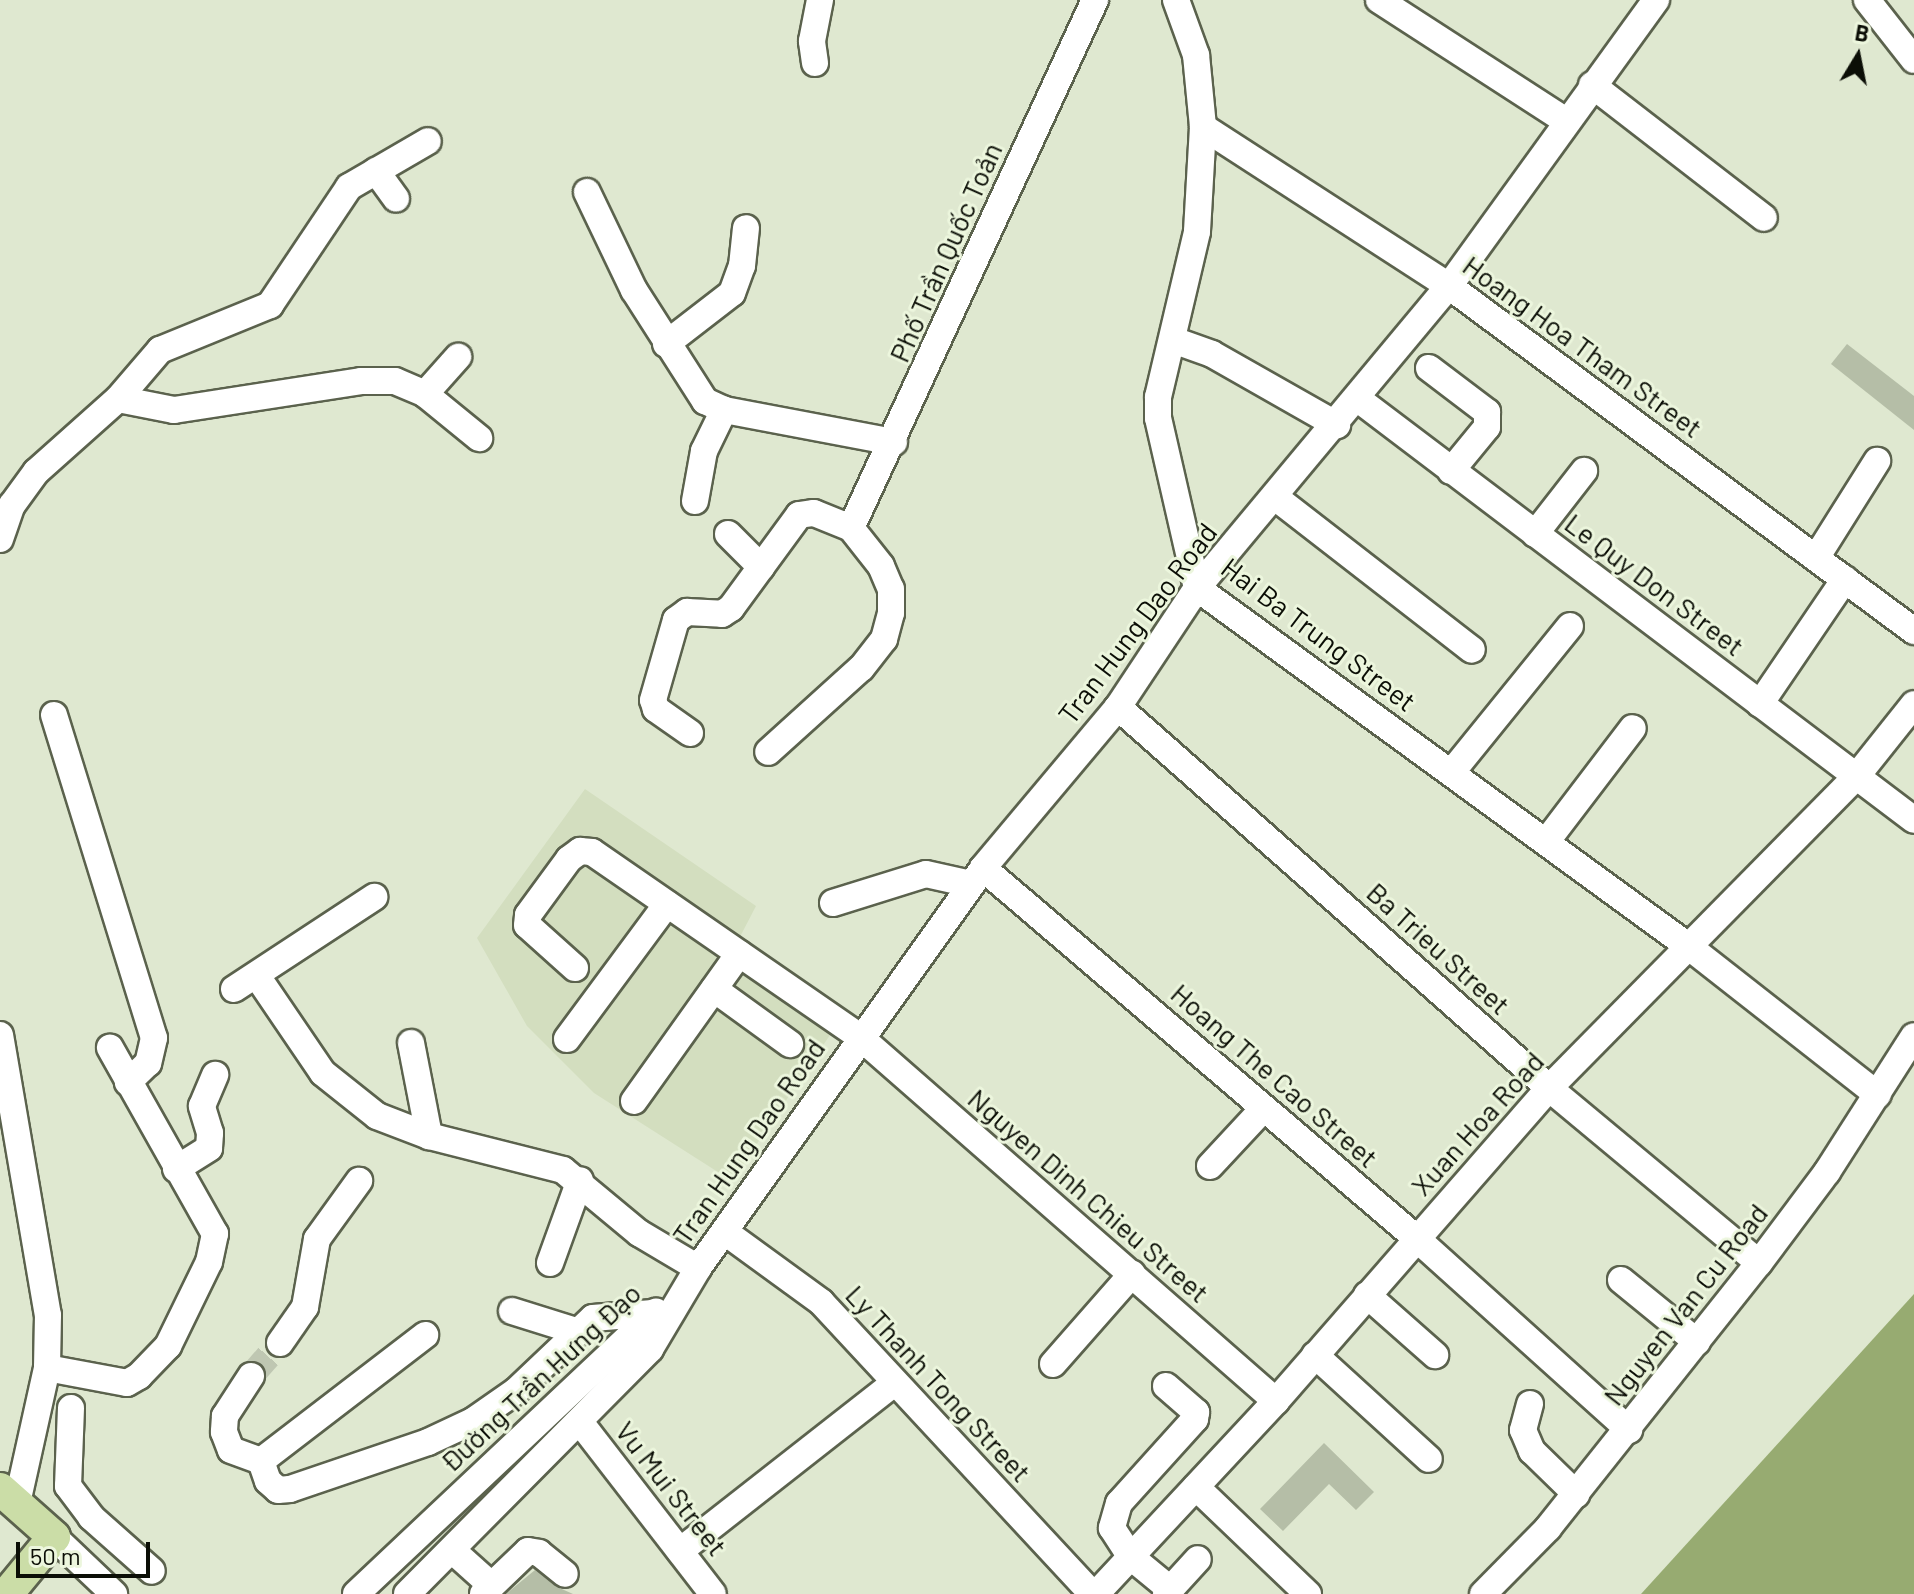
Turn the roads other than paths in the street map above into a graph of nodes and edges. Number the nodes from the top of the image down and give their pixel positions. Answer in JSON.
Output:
{"nodes":[{"id":1,"x":820,"y":0,"type":"edge"},
{"id":2,"x":1095,"y":0,"type":"edge"},
{"id":3,"x":1176,"y":0,"type":"edge"},
{"id":4,"x":1379,"y":0,"type":"edge"},
{"id":5,"x":1656,"y":0,"type":"edge"},
{"id":6,"x":1867,"y":0,"type":"edge"},
{"id":7,"x":1914,"y":60,"type":"edge"},
{"id":8,"x":815,"y":63,"type":"dead end"},
{"id":9,"x":1592,"y":85,"type":"junction"},
{"id":10,"x":1566,"y":121,"type":"junction"},
{"id":11,"x":1203,"y":127,"type":"junction"},
{"id":12,"x":428,"y":141,"type":"dead end"},
{"id":13,"x":376,"y":171,"type":"junction"},
{"id":14,"x":587,"y":192,"type":"dead end"},
{"id":15,"x":396,"y":199,"type":"dead end"},
{"id":16,"x":1764,"y":218,"type":"dead end"},
{"id":17,"x":746,"y":228,"type":"dead end"},
{"id":18,"x":1449,"y":286,"type":"junction"},
{"id":19,"x":1173,"y":340,"type":"junction"},
{"id":20,"x":666,"y":344,"type":"junction"},
{"id":21,"x":458,"y":357,"type":"dead end"},
{"id":22,"x":1429,"y":368,"type":"dead end"},
{"id":23,"x":425,"y":394,"type":"junction"},
{"id":24,"x":118,"y":399,"type":"junction"},
{"id":25,"x":1358,"y":399,"type":"junction"},
{"id":26,"x":724,"y":410,"type":"junction"},
{"id":27,"x":1337,"y":425,"type":"junction"},
{"id":28,"x":479,"y":438,"type":"dead end"},
{"id":29,"x":894,"y":442,"type":"junction"},
{"id":30,"x":1877,"y":461,"type":"dead end"},
{"id":31,"x":1451,"y":471,"type":"junction"},
{"id":32,"x":1584,"y":471,"type":"dead end"},
{"id":33,"x":1275,"y":497,"type":"junction"},
{"id":34,"x":6,"y":501,"type":"edge"},
{"id":35,"x":695,"y":501,"type":"dead end"},
{"id":36,"x":851,"y":528,"type":"junction"},
{"id":37,"x":728,"y":534,"type":"dead end"},
{"id":38,"x":1535,"y":534,"type":"junction"},
{"id":39,"x":0,"y":539,"type":"edge"},
{"id":40,"x":1816,"y":558,"type":"junction"},
{"id":41,"x":761,"y":567,"type":"junction"},
{"id":42,"x":1845,"y":579,"type":"junction"},
{"id":43,"x":1197,"y":588,"type":"junction"},
{"id":44,"x":1570,"y":626,"type":"dead end"},
{"id":45,"x":1914,"y":631,"type":"edge"},
{"id":46,"x":1472,"y":650,"type":"dead end"},
{"id":47,"x":1760,"y":704,"type":"junction"},
{"id":48,"x":1914,"y":704,"type":"edge"},
{"id":49,"x":1118,"y":707,"type":"junction"},
{"id":50,"x":54,"y":715,"type":"dead end"},
{"id":51,"x":1633,"y":728,"type":"dead end"},
{"id":52,"x":690,"y":733,"type":"dead end"},
{"id":53,"x":768,"y":752,"type":"dead end"},
{"id":54,"x":1451,"y":773,"type":"junction"},
{"id":55,"x":1856,"y":777,"type":"junction"},
{"id":56,"x":1914,"y":820,"type":"edge"},
{"id":57,"x":1546,"y":842,"type":"junction"},
{"id":58,"x":977,"y":876,"type":"junction"},
{"id":59,"x":374,"y":897,"type":"dead end"},
{"id":60,"x":833,"y":903,"type":"dead end"},
{"id":61,"x":667,"y":904,"type":"junction"},
{"id":62,"x":1688,"y":946,"type":"junction"},
{"id":63,"x":739,"y":954,"type":"junction"},
{"id":64,"x":575,"y":968,"type":"dead end"},
{"id":65,"x":714,"y":989,"type":"junction"},
{"id":66,"x":0,"y":1035,"type":"edge"},
{"id":67,"x":1914,"y":1036,"type":"edge"},
{"id":68,"x":860,"y":1037,"type":"junction"},
{"id":69,"x":567,"y":1039,"type":"dead end"},
{"id":70,"x":411,"y":1043,"type":"dead end"},
{"id":71,"x":790,"y":1044,"type":"dead end"},
{"id":72,"x":110,"y":1048,"type":"dead end"},
{"id":73,"x":215,"y":1075,"type":"dead end"},
{"id":74,"x":128,"y":1082,"type":"junction"},
{"id":75,"x":1549,"y":1088,"type":"junction"},
{"id":76,"x":1878,"y":1095,"type":"junction"},
{"id":77,"x":634,"y":1101,"type":"dead end"},
{"id":78,"x":1264,"y":1108,"type":"junction"},
{"id":79,"x":429,"y":1136,"type":"junction"},
{"id":80,"x":1210,"y":1166,"type":"dead end"},
{"id":81,"x":176,"y":1169,"type":"junction"},
{"id":82,"x":580,"y":1180,"type":"junction"},
{"id":83,"x":359,"y":1181,"type":"dead end"},
{"id":84,"x":725,"y":1232,"type":"junction"},
{"id":85,"x":1416,"y":1238,"type":"junction"},
{"id":86,"x":550,"y":1263,"type":"dead end"},
{"id":87,"x":1759,"y":1263,"type":"junction"},
{"id":88,"x":698,"y":1268,"type":"junction"},
{"id":89,"x":1132,"y":1274,"type":"junction"},
{"id":90,"x":1621,"y":1280,"type":"dead end"},
{"id":91,"x":681,"y":1292,"type":"junction"},
{"id":92,"x":1367,"y":1295,"type":"junction"},
{"id":93,"x":512,"y":1311,"type":"dead end"},
{"id":94,"x":653,"y":1313,"type":"junction"},
{"id":95,"x":576,"y":1331,"type":"junction"},
{"id":96,"x":425,"y":1335,"type":"dead end"},
{"id":97,"x":1697,"y":1342,"type":"junction"},
{"id":98,"x":280,"y":1343,"type":"tunnel mouth"},
{"id":99,"x":1315,"y":1355,"type":"junction"},
{"id":100,"x":1435,"y":1355,"type":"dead end"},
{"id":101,"x":1053,"y":1364,"type":"dead end"},
{"id":102,"x":47,"y":1368,"type":"junction"},
{"id":103,"x":251,"y":1376,"type":"tunnel mouth"},
{"id":104,"x":894,"y":1383,"type":"junction"},
{"id":105,"x":1166,"y":1386,"type":"dead end"},
{"id":106,"x":1276,"y":1401,"type":"junction"},
{"id":107,"x":1530,"y":1404,"type":"dead end"},
{"id":108,"x":71,"y":1408,"type":"dead end"},
{"id":109,"x":580,"y":1422,"type":"junction"},
{"id":110,"x":1629,"y":1430,"type":"junction"},
{"id":111,"x":1429,"y":1459,"type":"dead end"},
{"id":112,"x":261,"y":1461,"type":"junction"},
{"id":113,"x":1196,"y":1487,"type":"junction"},
{"id":114,"x":1576,"y":1494,"type":"junction"},
{"id":115,"x":9,"y":1496,"type":"edge"},
{"id":116,"x":110,"y":1533,"type":"junction"},
{"id":117,"x":54,"y":1537,"type":"junction"},
{"id":118,"x":452,"y":1550,"type":"junction"},
{"id":119,"x":680,"y":1551,"type":"junction"},
{"id":120,"x":1131,"y":1557,"type":"junction"},
{"id":121,"x":1198,"y":1559,"type":"dead end"},
{"id":122,"x":81,"y":1561,"type":"junction"},
{"id":123,"x":152,"y":1571,"type":"dead end"},
{"id":124,"x":565,"y":1574,"type":"dead end"},
{"id":125,"x":487,"y":1590,"type":"edge"},
{"id":126,"x":1168,"y":1591,"type":"edge"},
{"id":127,"x":8,"y":1593,"type":"edge"},
{"id":128,"x":114,"y":1594,"type":"edge"},
{"id":129,"x":356,"y":1594,"type":"edge"},
{"id":130,"x":407,"y":1594,"type":"edge"},
{"id":131,"x":713,"y":1594,"type":"edge"},
{"id":132,"x":1094,"y":1594,"type":"edge"},
{"id":133,"x":1308,"y":1594,"type":"edge"},
{"id":134,"x":1483,"y":1594,"type":"edge"}],
"edges":[{"from":1,"to":8,"type":"street"},
{"from":2,"to":29,"type":"street","name":"Phố Trần Quốc Toản"},
{"from":3,"to":11,"type":"street","name":"Hai Ba Trung Street"},
{"from":4,"to":10,"type":"street"},
{"from":5,"to":9,"type":"street","name":"Tran Hung Dao Road"},
{"from":6,"to":7,"type":"street"},
{"from":9,"to":10,"type":"street","name":"Tran Hung Dao Road"},
{"from":9,"to":16,"type":"street"},
{"from":10,"to":18,"type":"street","name":"Tran Hung Dao Road"},
{"from":11,"to":18,"type":"street","name":"Hoang Hoa Tham Street"},
{"from":11,"to":19,"type":"street","name":"Hai Ba Trung Street"},
{"from":12,"to":13,"type":"street"},
{"from":13,"to":15,"type":"street"},
{"from":13,"to":24,"type":"street"},
{"from":14,"to":20,"type":"street"},
{"from":17,"to":20,"type":"street"},
{"from":18,"to":25,"type":"street","name":"Tran Hung Dao Road"},
{"from":18,"to":40,"type":"street","name":"Hoang Hoa Tham Street"},
{"from":19,"to":27,"type":"street"},
{"from":19,"to":43,"type":"street","name":"Hai Ba Trung Street"},
{"from":20,"to":26,"type":"street"},
{"from":21,"to":23,"type":"street"},
{"from":22,"to":31,"type":"street"},
{"from":23,"to":24,"type":"street"},
{"from":23,"to":28,"type":"street"},
{"from":24,"to":34,"type":"street"},
{"from":25,"to":27,"type":"street","name":"Tran Hung Dao Road"},
{"from":25,"to":31,"type":"street","name":"Le Quy Don Street"},
{"from":26,"to":29,"type":"street"},
{"from":26,"to":35,"type":"street"},
{"from":27,"to":33,"type":"street","name":"Tran Hung Dao Road"},
{"from":29,"to":36,"type":"street","name":"Phố Trần Quốc Toản"},
{"from":30,"to":40,"type":"street"},
{"from":31,"to":38,"type":"street","name":"Le Quy Don Street"},
{"from":32,"to":38,"type":"street"},
{"from":33,"to":43,"type":"street","name":"Tran Hung Dao Road"},
{"from":33,"to":46,"type":"street"},
{"from":34,"to":39,"type":"street"},
{"from":36,"to":41,"type":"street"},
{"from":36,"to":53,"type":"street"},
{"from":37,"to":41,"type":"street"},
{"from":38,"to":47,"type":"street","name":"Le Quy Don Street"},
{"from":40,"to":42,"type":"street","name":"Hoang Hoa Tham Street"},
{"from":41,"to":52,"type":"street"},
{"from":42,"to":45,"type":"street","name":"Hoang Hoa Tham Street"},
{"from":42,"to":47,"type":"street"},
{"from":43,"to":49,"type":"street","name":"Tran Hung Dao Road"},
{"from":43,"to":54,"type":"street","name":"Hai Ba Trung Street"},
{"from":44,"to":54,"type":"street"},
{"from":47,"to":55,"type":"street","name":"Le Quy Don Street"},
{"from":48,"to":55,"type":"street","name":"Xuan Hoa Road"},
{"from":49,"to":58,"type":"street","name":"Tran Hung Dao Road"},
{"from":49,"to":75,"type":"street","name":"Ba Trieu Street"},
{"from":50,"to":74,"type":"street"},
{"from":51,"to":57,"type":"street"},
{"from":54,"to":57,"type":"street","name":"Hai Ba Trung Street"},
{"from":55,"to":56,"type":"street","name":"Le Quy Don Street"},
{"from":55,"to":62,"type":"street","name":"Xuan Hoa Road"},
{"from":57,"to":62,"type":"street","name":"Hai Ba Trung Street"},
{"from":58,"to":60,"type":"street"},
{"from":58,"to":68,"type":"street","name":"Tran Hung Dao Road"},
{"from":58,"to":78,"type":"street","name":"Hoang The Cao Street"},
{"from":59,"to":79,"type":"street"},
{"from":61,"to":63,"type":"street","name":"Nguyen Dinh Chieu Street"},
{"from":61,"to":64,"type":"street","name":"Nguyen Dinh Chieu Street"},
{"from":61,"to":69,"type":"street"},
{"from":62,"to":75,"type":"street","name":"Xuan Hoa Road"},
{"from":62,"to":76,"type":"street","name":"Hai Ba Trung Street"},
{"from":63,"to":65,"type":"street"},
{"from":63,"to":68,"type":"street","name":"Nguyen Dinh Chieu Street"},
{"from":65,"to":71,"type":"street"},
{"from":65,"to":77,"type":"street"},
{"from":66,"to":102,"type":"street"},
{"from":67,"to":76,"type":"street","name":"Nguyen Van Cu Road"},
{"from":68,"to":84,"type":"street","name":"Tran Hung Dao Road"},
{"from":68,"to":89,"type":"street","name":"Nguyen Dinh Chieu Street"},
{"from":70,"to":79,"type":"street"},
{"from":72,"to":74,"type":"street"},
{"from":73,"to":81,"type":"street"},
{"from":74,"to":81,"type":"street"},
{"from":75,"to":85,"type":"street","name":"Xuan Hoa Road"},
{"from":75,"to":87,"type":"street","name":"Ba Trieu Street"},
{"from":76,"to":87,"type":"street","name":"Nguyen Van Cu Road"},
{"from":78,"to":80,"type":"street"},
{"from":78,"to":85,"type":"street","name":"Hoang The Cao Street"},
{"from":79,"to":82,"type":"street"},
{"from":81,"to":102,"type":"street"},
{"from":82,"to":86,"type":"street"},
{"from":82,"to":88,"type":"street"},
{"from":83,"to":98,"type":"street"},
{"from":84,"to":88,"type":"street","name":"Tran Hung Dao Road"},
{"from":84,"to":104,"type":"street","name":"Ly Thanh Tong Street"},
{"from":85,"to":92,"type":"street","name":"Xuan Hoa Road"},
{"from":85,"to":110,"type":"street","name":"Hoang The Cao Street"},
{"from":87,"to":97,"type":"street","name":"Nguyen Van Cu Road"},
{"from":88,"to":91,"type":"street","name":"Tran Hung Dao Road"},
{"from":89,"to":101,"type":"street"},
{"from":89,"to":106,"type":"street","name":"Nguyen Dinh Chieu Street"},
{"from":90,"to":97,"type":"street"},
{"from":91,"to":94,"type":"street","name":"Đường Trần Hưng Đạo"},
{"from":91,"to":109,"type":"street","name":"Đường Trần Hưng Đạo"},
{"from":92,"to":99,"type":"street","name":"Xuan Hoa Road"},
{"from":92,"to":100,"type":"street"},
{"from":93,"to":95,"type":"street"},
{"from":94,"to":95,"type":"street"},
{"from":94,"to":129,"type":"street","name":"Đường Trần Hưng Đạo"},
{"from":95,"to":112,"type":"street"},
{"from":96,"to":112,"type":"street"},
{"from":97,"to":110,"type":"street","name":"Nguyen Van Cu Road"},
{"from":99,"to":106,"type":"street","name":"Xuan Hoa Road"},
{"from":99,"to":111,"type":"street"},
{"from":102,"to":115,"type":"street"},
{"from":103,"to":112,"type":"street"},
{"from":104,"to":119,"type":"street"},
{"from":104,"to":132,"type":"street","name":"Ly Thanh Tong Street"},
{"from":105,"to":120,"type":"street"},
{"from":106,"to":113,"type":"street","name":"Xuan Hoa Road"},
{"from":107,"to":114,"type":"street"},
{"from":108,"to":116,"type":"street"},
{"from":109,"to":118,"type":"street","name":"Đường Trần Hưng Đạo"},
{"from":109,"to":119,"type":"street","name":"Vu Mui Street"},
{"from":110,"to":114,"type":"street","name":"Nguyen Van Cu Road"},
{"from":113,"to":120,"type":"street","name":"Xuan Hoa Road"},
{"from":113,"to":133,"type":"street"},
{"from":114,"to":134,"type":"street","name":"Nguyen Van Cu Road"},
{"from":115,"to":117,"type":"main road"},
{"from":116,"to":122,"type":"street"},
{"from":116,"to":123,"type":"street"},
{"from":117,"to":122,"type":"street"},
{"from":117,"to":127,"type":"main road"},
{"from":118,"to":125,"type":"street"},
{"from":118,"to":130,"type":"street","name":"Đường Trần Hưng Đạo"},
{"from":119,"to":131,"type":"street","name":"Vu Mui Street"},
{"from":120,"to":126,"type":"street"},
{"from":120,"to":132,"type":"street","name":"Xuan Hoa Road"},
{"from":121,"to":126,"type":"street"},
{"from":122,"to":128,"type":"street"},
{"from":124,"to":125,"type":"street"}]}
